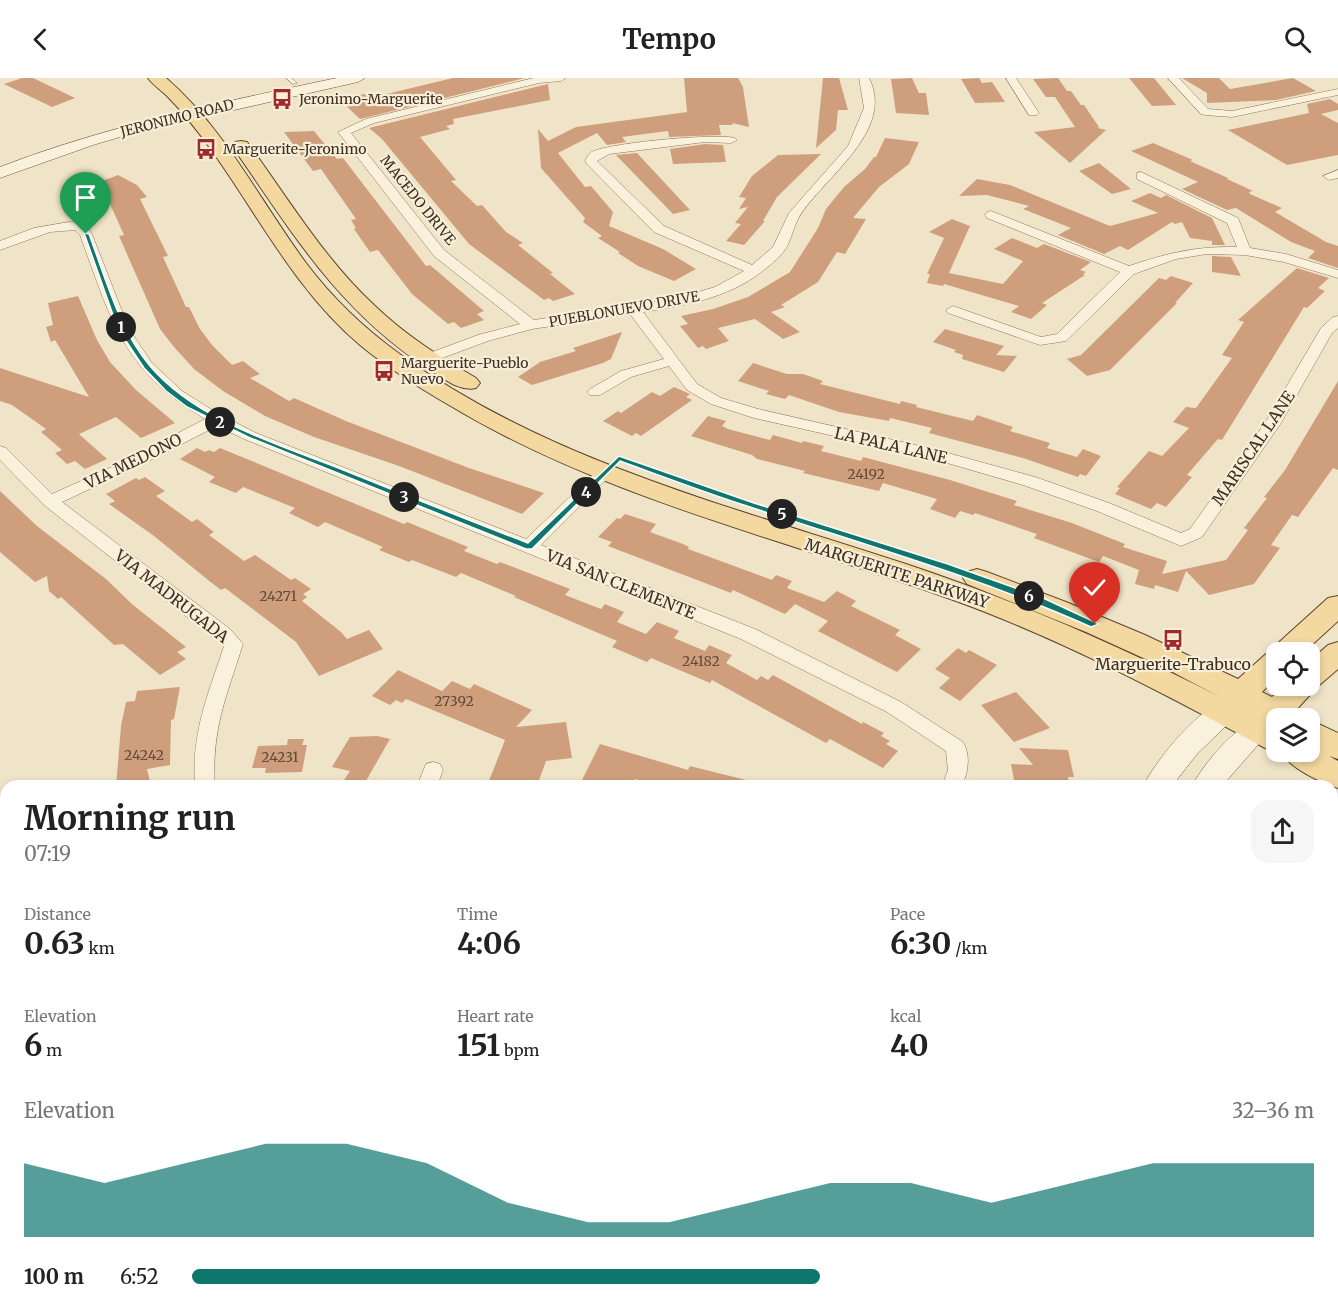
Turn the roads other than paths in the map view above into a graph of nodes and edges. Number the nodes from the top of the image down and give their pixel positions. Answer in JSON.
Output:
{"nodes":[{"id":1,"x":156,"y":78,"type":"edge"},
{"id":2,"x":319,"y":78,"type":"edge"},
{"id":3,"x":358,"y":78,"type":"edge"},
{"id":4,"x":561,"y":78,"type":"edge"},
{"id":5,"x":864,"y":78,"type":"edge"},
{"id":6,"x":1011,"y":78,"type":"edge"},
{"id":7,"x":1173,"y":78,"type":"edge"},
{"id":8,"x":291,"y":81,"type":"edge"},
{"id":9,"x":1338,"y":92,"type":"edge"},
{"id":10,"x":201,"y":105,"type":"junction"},
{"id":11,"x":1034,"y":113,"type":"dead end"},
{"id":12,"x":731,"y":140,"type":"dead end"},
{"id":13,"x":0,"y":162,"type":"edge"},
{"id":14,"x":0,"y":173,"type":"edge"},
{"id":15,"x":1142,"y":177,"type":"dead end"},
{"id":16,"x":991,"y":215,"type":"dead end"},
{"id":17,"x":0,"y":246,"type":"edge"},
{"id":18,"x":1245,"y":251,"type":"junction"},
{"id":19,"x":754,"y":271,"type":"junction"},
{"id":20,"x":1129,"y":271,"type":"junction"},
{"id":21,"x":1338,"y":274,"type":"edge"},
{"id":22,"x":634,"y":309,"type":"junction"},
{"id":23,"x":952,"y":310,"type":"dead end"},
{"id":24,"x":1338,"y":320,"type":"edge"},
{"id":25,"x":531,"y":326,"type":"junction"},
{"id":26,"x":428,"y":358,"type":"junction"},
{"id":27,"x":672,"y":361,"type":"junction"},
{"id":28,"x":405,"y":367,"type":"junction"},
{"id":29,"x":595,"y":392,"type":"dead end"},
{"id":30,"x":216,"y":420,"type":"junction"},
{"id":31,"x":0,"y":451,"type":"edge"},
{"id":32,"x":612,"y":466,"type":"junction"},
{"id":33,"x":50,"y":501,"type":"junction"},
{"id":34,"x":1181,"y":540,"type":"joint"},
{"id":35,"x":529,"y":547,"type":"junction"},
{"id":36,"x":1338,"y":605,"type":"edge"},
{"id":37,"x":1297,"y":642,"type":"edge"},
{"id":38,"x":1338,"y":652,"type":"edge"},
{"id":39,"x":1320,"y":669,"type":"edge"},
{"id":40,"x":1266,"y":671,"type":"edge"},
{"id":41,"x":1232,"y":703,"type":"junction"},
{"id":42,"x":1266,"y":721,"type":"edge"},
{"id":43,"x":1266,"y":730,"type":"edge"},
{"id":44,"x":1320,"y":737,"type":"edge"},
{"id":45,"x":1338,"y":747,"type":"edge"},
{"id":46,"x":1314,"y":762,"type":"edge"},
{"id":47,"x":1338,"y":776,"type":"edge"},
{"id":48,"x":204,"y":780,"type":"edge"},
{"id":49,"x":954,"y":780,"type":"edge"},
{"id":50,"x":1161,"y":780,"type":"edge"},
{"id":51,"x":1211,"y":780,"type":"edge"}],
"edges":[{"from":1,"to":10,"type":"main road","name":"MARGUERITE PARKWAY"},
{"from":2,"to":8,"type":"main road","name":"JERONIMO ROAD"},
{"from":3,"to":10,"type":"main road","name":"JERONIMO ROAD"},
{"from":4,"to":25,"type":"street","name":"MACEDO DRIVE"},
{"from":5,"to":19,"type":"street","name":"PUEBLONUEVO DRIVE"},
{"from":6,"to":11,"type":"street"},
{"from":7,"to":9,"type":"street"},
{"from":8,"to":10,"type":"main road","name":"JERONIMO ROAD"},
{"from":10,"to":13,"type":"main road","name":"JERONIMO ROAD"},
{"from":10,"to":14,"type":"main road","name":"JERONIMO ROAD"},
{"from":10,"to":26,"type":"main road","name":"MARGUERITE PARKWAY"},
{"from":10,"to":28,"type":"main road","name":"MARGUERITE PARKWAY"},
{"from":12,"to":19,"type":"street"},
{"from":15,"to":18,"type":"street"},
{"from":16,"to":20,"type":"street"},
{"from":17,"to":30,"type":"street","name":"VIA SAN CLEMENTE"},
{"from":18,"to":20,"type":"street"},
{"from":18,"to":21,"type":"street"},
{"from":19,"to":22,"type":"street","name":"PUEBLONUEVO DRIVE"},
{"from":20,"to":23,"type":"street"},
{"from":22,"to":25,"type":"street","name":"PUEBLONUEVO DRIVE"},
{"from":22,"to":27,"type":"street","name":"LA PALA LANE"},
{"from":24,"to":34,"type":"street","name":"MARISCAL LANE"},
{"from":25,"to":26,"type":"street","name":"PUEBLONUEVO DRIVE"},
{"from":26,"to":28,"type":"street","name":"PUEBLONUEVO DRIVE"},
{"from":26,"to":32,"type":"main road","name":"MARGUERITE PARKWAY"},
{"from":27,"to":29,"type":"street"},
{"from":27,"to":34,"type":"street","name":"LA PALA LANE"},
{"from":28,"to":32,"type":"main road","name":"MARGUERITE PARKWAY"},
{"from":30,"to":33,"type":"street","name":"VIA MEDONO"},
{"from":30,"to":35,"type":"street","name":"VIA SAN CLEMENTE"},
{"from":31,"to":33,"type":"street","name":"VIA MADRUGADA"},
{"from":32,"to":35,"type":"street"},
{"from":32,"to":41,"type":"main road","name":"MARGUERITE PARKWAY"},
{"from":33,"to":48,"type":"street","name":"VIA MADRUGADA"},
{"from":35,"to":49,"type":"street","name":"VIA SAN CLEMENTE"},
{"from":36,"to":37,"type":"main road"},
{"from":38,"to":39,"type":"main road"},
{"from":40,"to":41,"type":"main road"},
{"from":41,"to":42,"type":"main road","name":"MARGUERITE PARKWAY"},
{"from":41,"to":50,"type":"main road"},
{"from":43,"to":51,"type":"main road"},
{"from":44,"to":45,"type":"main road"},
{"from":46,"to":47,"type":"main road"}]}
